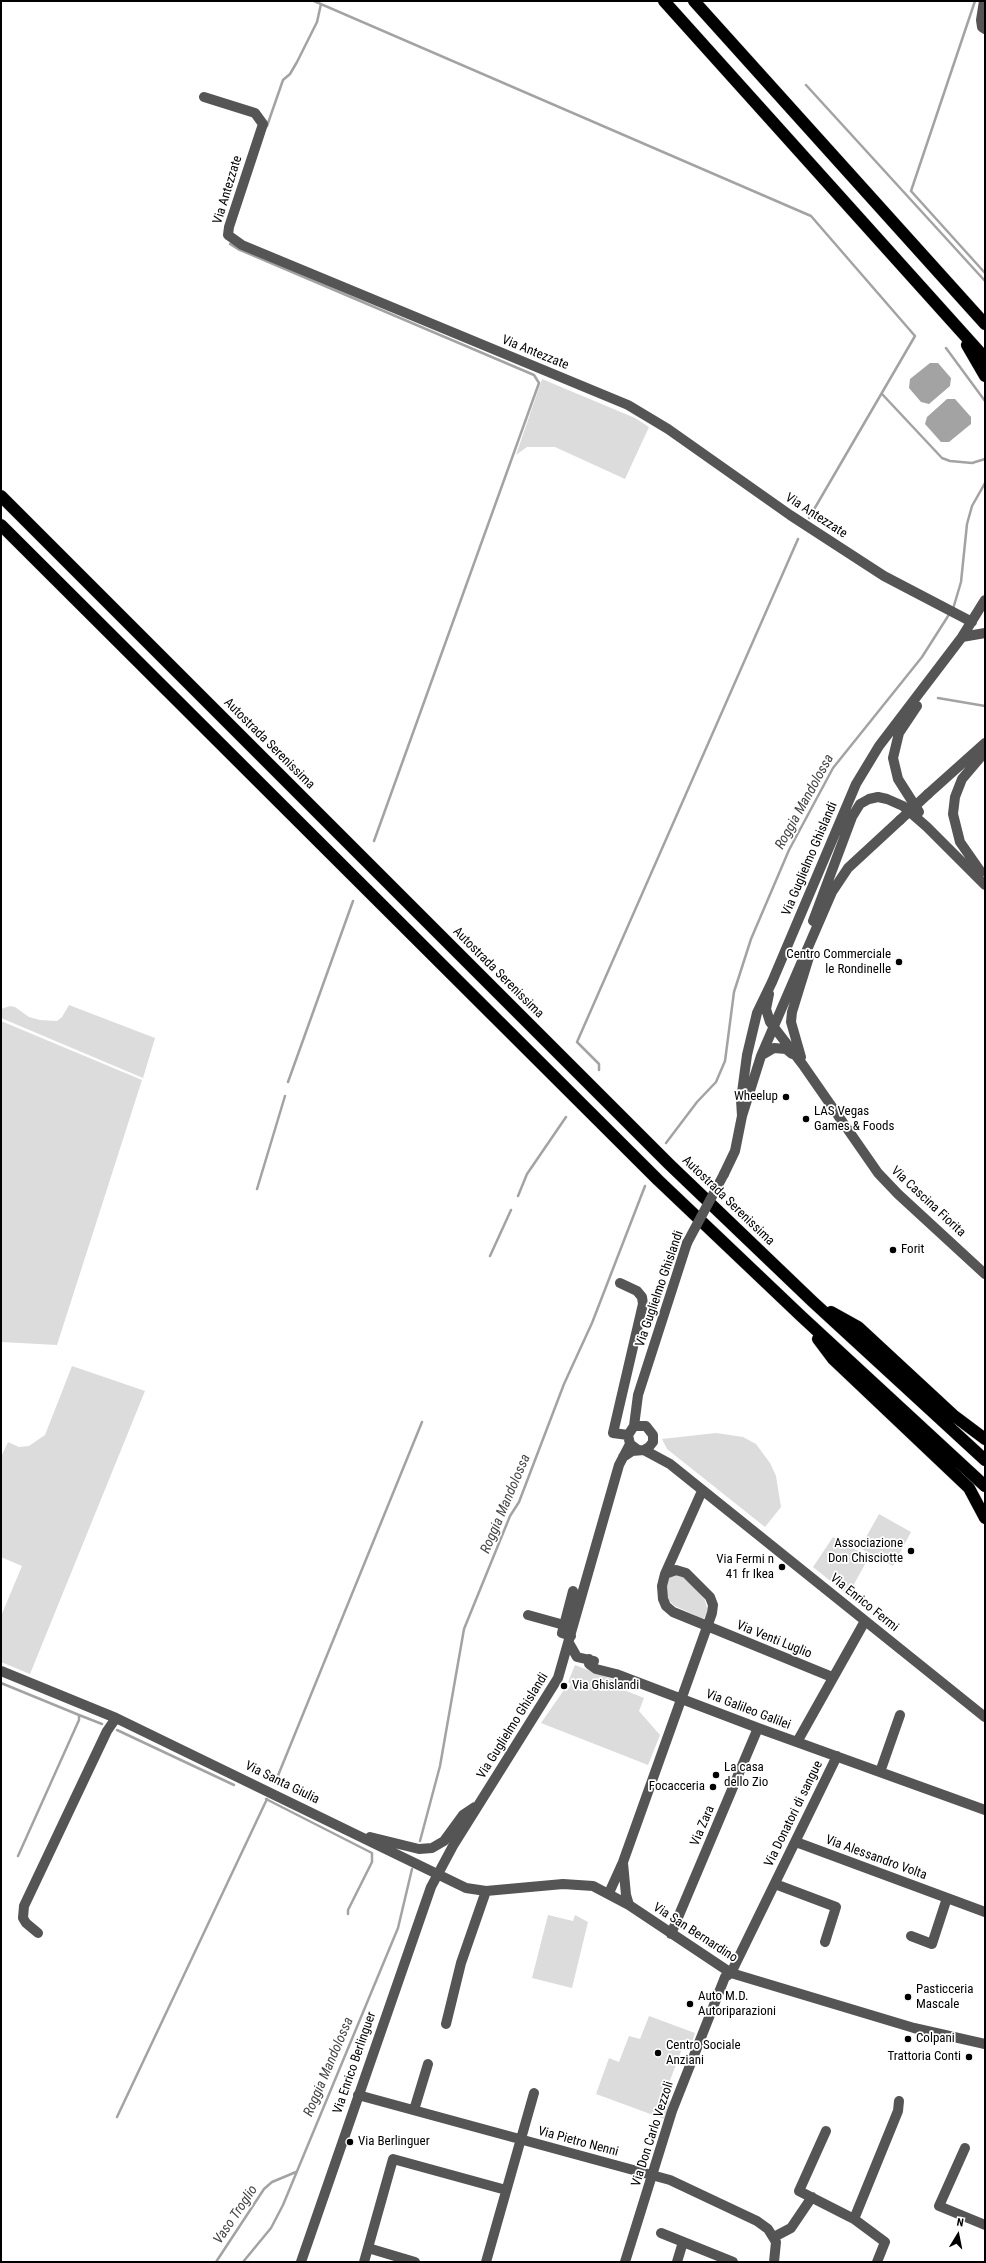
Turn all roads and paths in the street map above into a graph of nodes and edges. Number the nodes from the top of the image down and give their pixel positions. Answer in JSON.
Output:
{"nodes":[{"id":1,"x":664,"y":1,"type":"edge"},
{"id":2,"x":694,"y":1,"type":"edge"},
{"id":3,"x":984,"y":1,"type":"edge"},
{"id":4,"x":985,"y":29,"type":"edge"},
{"id":5,"x":204,"y":97,"type":"dead end"},
{"id":6,"x":984,"y":322,"type":"edge"},
{"id":7,"x":954,"y":323,"type":"junction"},
{"id":8,"x":985,"y":358,"type":"edge"},
{"id":9,"x":985,"y":376,"type":"edge"},
{"id":10,"x":1,"y":496,"type":"edge"},
{"id":11,"x":1,"y":525,"type":"edge"},
{"id":12,"x":985,"y":600,"type":"edge"},
{"id":13,"x":972,"y":622,"type":"junction"},
{"id":14,"x":985,"y":633,"type":"edge"},
{"id":15,"x":962,"y":637,"type":"junction"},
{"id":16,"x":936,"y":670,"type":"junction"},
{"id":17,"x":985,"y":743,"type":"edge"},
{"id":18,"x":985,"y":752,"type":"edge"},
{"id":19,"x":946,"y":845,"type":"junction"},
{"id":20,"x":985,"y":876,"type":"edge"},
{"id":21,"x":985,"y":885,"type":"edge"},
{"id":22,"x":826,"y":906,"type":"junction"},
{"id":23,"x":804,"y":955,"type":"junction"},
{"id":24,"x":772,"y":982,"type":"junction"},
{"id":25,"x":766,"y":1008,"type":"junction"},
{"id":26,"x":780,"y":1011,"type":"junction"},
{"id":27,"x":775,"y":1028,"type":"junction"},
{"id":28,"x":761,"y":1056,"type":"junction"},
{"id":29,"x":803,"y":1065,"type":"junction"},
{"id":30,"x":742,"y":1116,"type":"junction"},
{"id":31,"x":985,"y":1274,"type":"edge"},
{"id":32,"x":620,"y":1283,"type":"dead end"},
{"id":33,"x":812,"y":1301,"type":"junction"},
{"id":34,"x":801,"y":1316,"type":"junction"},
{"id":35,"x":642,"y":1383,"type":"junction"},
{"id":36,"x":634,"y":1426,"type":"junction"},
{"id":37,"x":646,"y":1426,"type":"junction"},
{"id":38,"x":985,"y":1439,"type":"edge"},
{"id":39,"x":653,"y":1442,"type":"junction"},
{"id":40,"x":635,"y":1445,"type":"junction"},
{"id":41,"x":985,"y":1460,"type":"edge"},
{"id":42,"x":670,"y":1464,"type":"junction"},
{"id":43,"x":985,"y":1486,"type":"edge"},
{"id":44,"x":702,"y":1491,"type":"junction"},
{"id":45,"x":985,"y":1518,"type":"edge"},
{"id":46,"x":675,"y":1550,"type":"junction"},
{"id":47,"x":682,"y":1571,"type":"junction"},
{"id":48,"x":665,"y":1574,"type":"junction"},
{"id":49,"x":573,"y":1591,"type":"dead end"},
{"id":50,"x":528,"y":1615,"type":"dead end"},
{"id":51,"x":865,"y":1621,"type":"junction"},
{"id":52,"x":564,"y":1625,"type":"junction"},
{"id":53,"x":707,"y":1626,"type":"junction"},
{"id":54,"x":570,"y":1639,"type":"junction"},
{"id":55,"x":1,"y":1671,"type":"edge"},
{"id":56,"x":832,"y":1677,"type":"junction"},
{"id":57,"x":682,"y":1698,"type":"junction"},
{"id":58,"x":900,"y":1715,"type":"dead end"},
{"id":59,"x":116,"y":1718,"type":"junction"},
{"id":60,"x":985,"y":1718,"type":"edge"},
{"id":61,"x":758,"y":1728,"type":"junction"},
{"id":62,"x":797,"y":1742,"type":"junction"},
{"id":63,"x":837,"y":1756,"type":"junction"},
{"id":64,"x":880,"y":1772,"type":"junction"},
{"id":65,"x":479,"y":1805,"type":"junction"},
{"id":66,"x":985,"y":1810,"type":"edge"},
{"id":67,"x":362,"y":1836,"type":"junction"},
{"id":68,"x":796,"y":1842,"type":"junction"},
{"id":69,"x":623,"y":1862,"type":"junction"},
{"id":70,"x":437,"y":1873,"type":"junction"},
{"id":71,"x":775,"y":1884,"type":"junction"},
{"id":72,"x":486,"y":1891,"type":"junction"},
{"id":73,"x":609,"y":1893,"type":"junction"},
{"id":74,"x":947,"y":1898,"type":"junction"},
{"id":75,"x":629,"y":1904,"type":"junction"},
{"id":76,"x":985,"y":1912,"type":"edge"},
{"id":77,"x":38,"y":1933,"type":"dead end"},
{"id":78,"x":672,"y":1934,"type":"junction"},
{"id":79,"x":911,"y":1936,"type":"dead end"},
{"id":80,"x":825,"y":1942,"type":"dead end"},
{"id":81,"x":730,"y":1973,"type":"junction"},
{"id":82,"x":446,"y":2024,"type":"dead end"},
{"id":83,"x":985,"y":2044,"type":"edge"},
{"id":84,"x":428,"y":2064,"type":"dead end"},
{"id":85,"x":534,"y":2093,"type":"dead end"},
{"id":86,"x":358,"y":2096,"type":"junction"},
{"id":87,"x":899,"y":2101,"type":"dead end"},
{"id":88,"x":414,"y":2110,"type":"junction"},
{"id":89,"x":826,"y":2131,"type":"dead end"},
{"id":90,"x":520,"y":2140,"type":"junction"},
{"id":91,"x":965,"y":2148,"type":"dead end"},
{"id":92,"x":652,"y":2176,"type":"junction"},
{"id":93,"x":506,"y":2190,"type":"junction"},
{"id":94,"x":812,"y":2197,"type":"junction"},
{"id":95,"x":854,"y":2219,"type":"junction"},
{"id":96,"x":985,"y":2224,"type":"edge"},
{"id":97,"x":661,"y":2233,"type":"dead end"},
{"id":98,"x":774,"y":2237,"type":"junction"},
{"id":99,"x":683,"y":2242,"type":"junction"},
{"id":100,"x":368,"y":2248,"type":"junction"},
{"id":101,"x":722,"y":2260,"type":"edge"},
{"id":102,"x":301,"y":2262,"type":"edge"},
{"id":103,"x":364,"y":2262,"type":"edge"},
{"id":104,"x":415,"y":2262,"type":"edge"},
{"id":105,"x":486,"y":2262,"type":"edge"},
{"id":106,"x":625,"y":2262,"type":"edge"},
{"id":107,"x":677,"y":2262,"type":"edge"},
{"id":108,"x":733,"y":2262,"type":"edge"},
{"id":109,"x":774,"y":2262,"type":"edge"},
{"id":110,"x":877,"y":2262,"type":"edge"}],
"edges":[{"from":1,"to":7,"type":"highway"},
{"from":2,"to":6,"type":"highway"},
{"from":3,"to":4,"type":"street"},
{"from":5,"to":13,"type":"street","name":"Via Antezzate"},
{"from":7,"to":8,"type":"highway"},
{"from":7,"to":9,"type":"highway"},
{"from":10,"to":33,"type":"highway","name":"Autostrada Serenissima"},
{"from":11,"to":34,"type":"highway"},
{"from":12,"to":13,"type":"street","name":"Via Guglielmo Ghislandi"},
{"from":13,"to":15,"type":"street","name":"Via Guglielmo Ghislandi"},
{"from":14,"to":15,"type":"street"},
{"from":15,"to":16,"type":"street","name":"Via Guglielmo Ghislandi"},
{"from":16,"to":19,"type":"street"},
{"from":16,"to":24,"type":"street","name":"Via Guglielmo Ghislandi"},
{"from":17,"to":22,"type":"street","name":"Via Guglielmo Ghislandi","bridge":true},
{"from":18,"to":20,"type":"street"},
{"from":19,"to":21,"type":"street"},
{"from":19,"to":23,"type":"street"},
{"from":22,"to":23,"type":"street","name":"Via Guglielmo Ghislandi"},
{"from":22,"to":29,"type":"street"},
{"from":23,"to":26,"type":"street","name":"Via Guglielmo Ghislandi"},
{"from":24,"to":25,"type":"street"},
{"from":24,"to":30,"type":"street","name":"Via Guglielmo Ghislandi"},
{"from":25,"to":26,"type":"street"},
{"from":25,"to":27,"type":"street"},
{"from":26,"to":27,"type":"street","name":"Via Guglielmo Ghislandi"},
{"from":27,"to":28,"type":"street","name":"Via Guglielmo Ghislandi"},
{"from":27,"to":29,"type":"street"},
{"from":28,"to":29,"type":"street"},
{"from":28,"to":30,"type":"street","name":"Via Guglielmo Ghislandi"},
{"from":29,"to":31,"type":"street","name":"Via Cascina Fiorita"},
{"from":30,"to":35,"type":"street","name":"Via Guglielmo Ghislandi","bridge":true},
{"from":32,"to":40,"type":"street","name":"Via Guglielmo Ghislandi"},
{"from":33,"to":38,"type":"highway"},
{"from":33,"to":41,"type":"highway","name":"Autostrada Serenissima"},
{"from":34,"to":43,"type":"highway"},
{"from":34,"to":45,"type":"highway"},
{"from":35,"to":36,"type":"street","name":"Via Guglielmo Ghislandi"},
{"from":35,"to":37,"type":"street","name":"Via Guglielmo Ghislandi"},
{"from":36,"to":37,"type":"street"},
{"from":36,"to":40,"type":"street","name":"Via Guglielmo Ghislandi"},
{"from":37,"to":39,"type":"street","name":"Via Guglielmo Ghislandi"},
{"from":39,"to":40,"type":"street","name":"Via Guglielmo Ghislandi"},
{"from":39,"to":42,"type":"street","name":"Via Enrico Fermi"},
{"from":40,"to":42,"type":"street","name":"Via Enrico Fermi"},
{"from":40,"to":54,"type":"street","name":"Via Guglielmo Ghislandi"},
{"from":42,"to":44,"type":"street","name":"Via Enrico Fermi"},
{"from":44,"to":46,"type":"street"},
{"from":44,"to":51,"type":"street","name":"Via Enrico Fermi"},
{"from":46,"to":47,"type":"street"},
{"from":46,"to":48,"type":"street"},
{"from":47,"to":48,"type":"street"},
{"from":47,"to":53,"type":"street"},
{"from":48,"to":53,"type":"street","name":"Via Venti Luglio"},
{"from":49,"to":52,"type":"street"},
{"from":50,"to":52,"type":"street"},
{"from":51,"to":56,"type":"street"},
{"from":51,"to":60,"type":"street","name":"Via Enrico Fermi"},
{"from":52,"to":54,"type":"street"},
{"from":53,"to":56,"type":"street","name":"Via Venti Luglio"},
{"from":53,"to":57,"type":"street"},
{"from":54,"to":57,"type":"street","name":"Via Galileo Galilei"},
{"from":54,"to":65,"type":"street","name":"Via Guglielmo Ghislandi"},
{"from":55,"to":59,"type":"street","name":"Via Santa Giulia"},
{"from":56,"to":62,"type":"street"},
{"from":57,"to":61,"type":"street","name":"Via Galileo Galilei"},
{"from":57,"to":69,"type":"street"},
{"from":58,"to":64,"type":"street"},
{"from":59,"to":67,"type":"street","name":"Via Santa Giulia"},
{"from":59,"to":77,"type":"street"},
{"from":61,"to":62,"type":"street","name":"Via Galileo Galilei"},
{"from":61,"to":78,"type":"street","name":"Via Zara"},
{"from":62,"to":63,"type":"street","name":"Via Galileo Galilei"},
{"from":63,"to":64,"type":"street","name":"Via Galileo Galilei"},
{"from":63,"to":68,"type":"street","name":"Via Donatori di sangue"},
{"from":64,"to":66,"type":"street","name":"Via Galileo Galilei"},
{"from":65,"to":67,"type":"street","name":"Via Guglielmo Ghislandi"},
{"from":65,"to":70,"type":"street","name":"Via Guglielmo Ghislandi"},
{"from":67,"to":70,"type":"street","name":"Via Santa Giulia"},
{"from":68,"to":71,"type":"street","name":"Via Donatori di sangue"},
{"from":68,"to":74,"type":"street","name":"Via Alessandro Volta"},
{"from":69,"to":73,"type":"street"},
{"from":69,"to":75,"type":"street"},
{"from":70,"to":72,"type":"street","name":"Via San Bernardino"},
{"from":70,"to":86,"type":"street","name":"Via Enrico Berlinguer"},
{"from":71,"to":80,"type":"street","name":"Via Donatori di sangue"},
{"from":71,"to":81,"type":"street","name":"Via Donatori di sangue"},
{"from":72,"to":73,"type":"street","name":"Via San Bernardino"},
{"from":72,"to":82,"type":"street"},
{"from":73,"to":75,"type":"street","name":"Via San Bernardino"},
{"from":74,"to":76,"type":"street","name":"Via Alessandro Volta"},
{"from":74,"to":79,"type":"street"},
{"from":75,"to":78,"type":"street","name":"Via San Bernardino"},
{"from":78,"to":81,"type":"street","name":"Via San Bernardino"},
{"from":81,"to":83,"type":"street","name":"Via San Bernardino"},
{"from":81,"to":92,"type":"street","name":"Via Don Carlo Vezzoli"},
{"from":84,"to":88,"type":"street"},
{"from":85,"to":90,"type":"street","name":"Via Pietro Nenni"},
{"from":86,"to":88,"type":"street","name":"Via Pietro Nenni"},
{"from":86,"to":102,"type":"street","name":"Via Enrico Berlinguer"},
{"from":87,"to":95,"type":"street"},
{"from":88,"to":90,"type":"street","name":"Via Pietro Nenni"},
{"from":89,"to":94,"type":"street"},
{"from":90,"to":92,"type":"street","name":"Via Pietro Nenni"},
{"from":90,"to":93,"type":"street"},
{"from":91,"to":96,"type":"street"},
{"from":92,"to":98,"type":"street","name":"Via Pietro Nenni"},
{"from":92,"to":106,"type":"street","name":"Via Don Carlo Vezzoli"},
{"from":93,"to":100,"type":"street"},
{"from":93,"to":105,"type":"street"},
{"from":94,"to":95,"type":"street"},
{"from":94,"to":98,"type":"street"},
{"from":95,"to":110,"type":"street"},
{"from":97,"to":99,"type":"street"},
{"from":98,"to":109,"type":"street"},
{"from":99,"to":101,"type":"street"},
{"from":99,"to":107,"type":"street"},
{"from":100,"to":103,"type":"street"},
{"from":100,"to":104,"type":"street"},
{"from":101,"to":108,"type":"street"}]}
